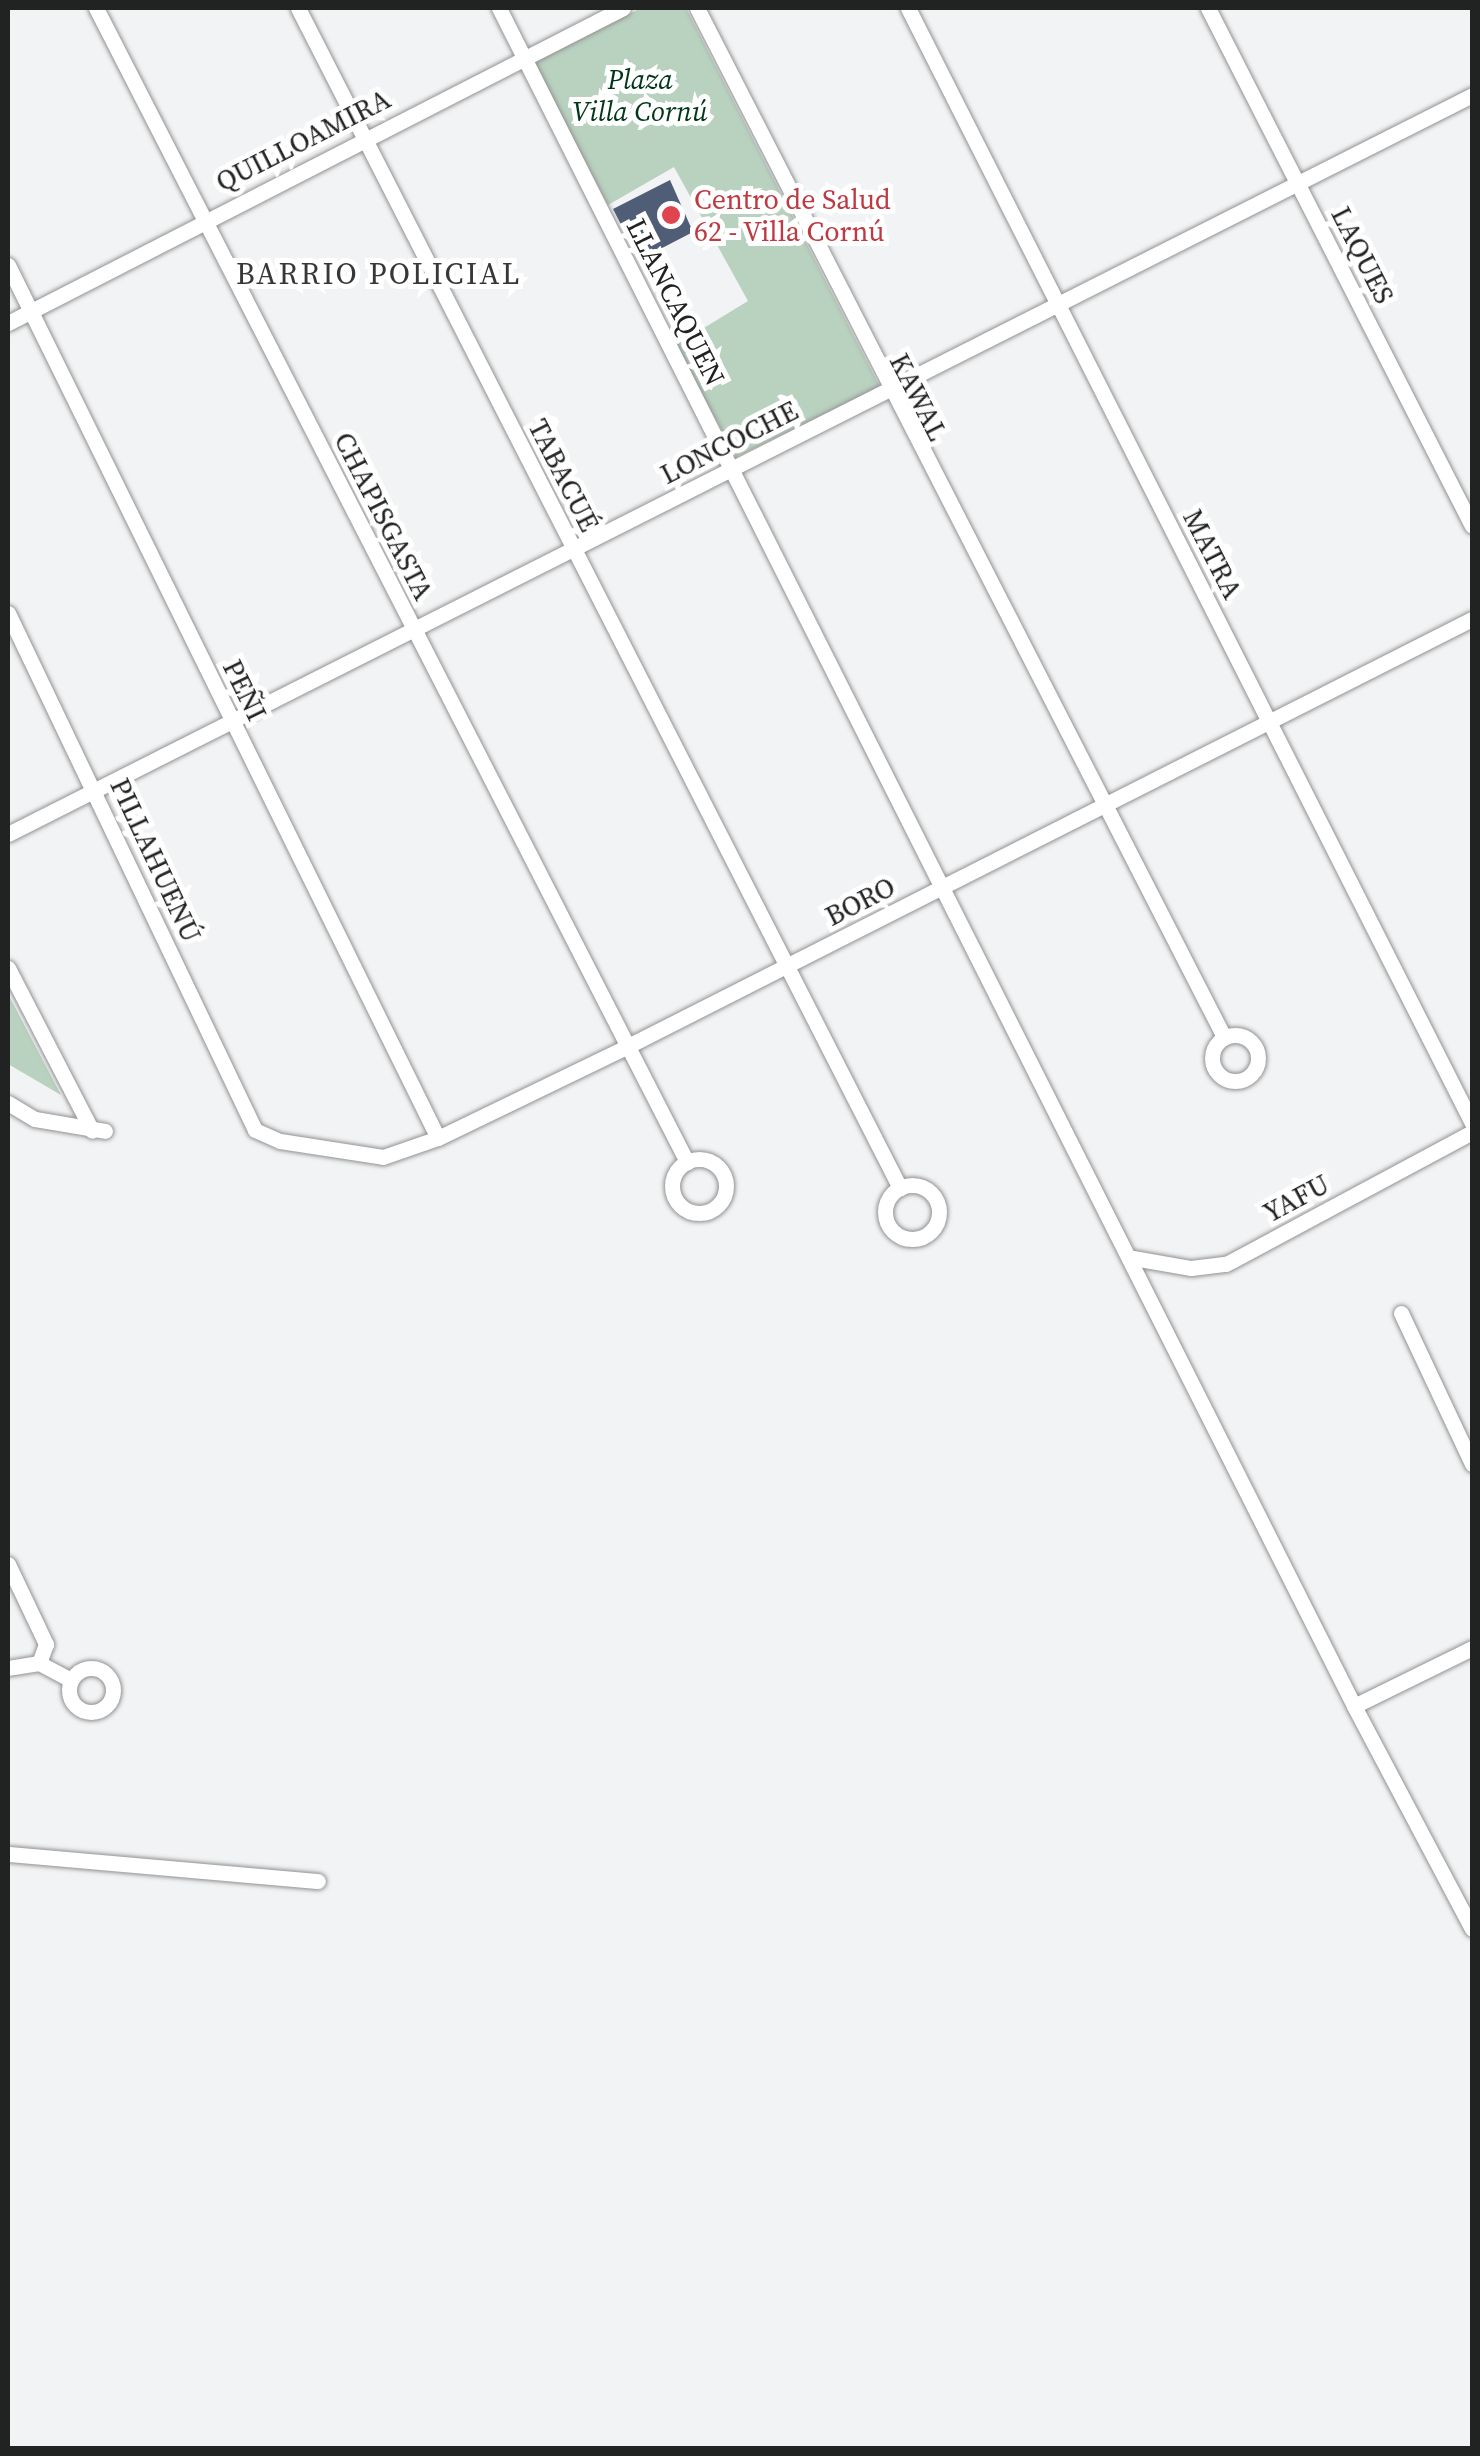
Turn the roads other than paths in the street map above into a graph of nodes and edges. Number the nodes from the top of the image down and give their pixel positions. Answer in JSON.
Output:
{"nodes":[{"id":1,"x":96,"y":8,"type":"edge"},
{"id":2,"x":298,"y":8,"type":"edge"},
{"id":3,"x":498,"y":8,"type":"edge"},
{"id":4,"x":624,"y":8,"type":"edge"},
{"id":5,"x":697,"y":8,"type":"edge"},
{"id":6,"x":908,"y":8,"type":"edge"},
{"id":7,"x":1208,"y":8,"type":"edge"},
{"id":8,"x":524,"y":58,"type":"junction"},
{"id":9,"x":1472,"y":95,"type":"edge"},
{"id":10,"x":366,"y":137,"type":"junction"},
{"id":11,"x":1298,"y":184,"type":"junction"},
{"id":12,"x":204,"y":218,"type":"junction"},
{"id":13,"x":8,"y":265,"type":"edge"},
{"id":14,"x":1058,"y":304,"type":"junction"},
{"id":15,"x":30,"y":311,"type":"junction"},
{"id":16,"x":8,"y":322,"type":"edge"},
{"id":17,"x":888,"y":390,"type":"junction"},
{"id":18,"x":733,"y":468,"type":"junction"},
{"id":19,"x":1472,"y":526,"type":"edge"},
{"id":20,"x":573,"y":549,"type":"junction"},
{"id":21,"x":8,"y":614,"type":"edge"},
{"id":22,"x":1472,"y":619,"type":"edge"},
{"id":23,"x":414,"y":630,"type":"junction"},
{"id":24,"x":1270,"y":720,"type":"junction"},
{"id":25,"x":232,"y":721,"type":"junction"},
{"id":26,"x":96,"y":790,"type":"junction"},
{"id":27,"x":1103,"y":806,"type":"junction"},
{"id":28,"x":8,"y":834,"type":"edge"},
{"id":29,"x":944,"y":886,"type":"junction"},
{"id":30,"x":786,"y":966,"type":"junction"},
{"id":31,"x":8,"y":968,"type":"edge"},
{"id":32,"x":1224,"y":1037,"type":"dead end"},
{"id":33,"x":626,"y":1047,"type":"junction"},
{"id":34,"x":8,"y":1103,"type":"edge"},
{"id":35,"x":1472,"y":1124,"type":"edge"},
{"id":36,"x":255,"y":1130,"type":"joint"},
{"id":37,"x":1472,"y":1132,"type":"edge"},
{"id":38,"x":438,"y":1138,"type":"junction"},
{"id":39,"x":686,"y":1162,"type":"dead end"},
{"id":40,"x":900,"y":1188,"type":"dead end"},
{"id":41,"x":1133,"y":1258,"type":"junction"},
{"id":42,"x":1401,"y":1313,"type":"dead end"},
{"id":43,"x":1472,"y":1464,"type":"edge"},
{"id":44,"x":8,"y":1564,"type":"edge"},
{"id":45,"x":1472,"y":1648,"type":"edge"},
{"id":46,"x":39,"y":1663,"type":"junction"},
{"id":47,"x":8,"y":1668,"type":"edge"},
{"id":48,"x":71,"y":1680,"type":"dead end"},
{"id":49,"x":1354,"y":1706,"type":"junction"},
{"id":50,"x":8,"y":1854,"type":"edge"},
{"id":51,"x":318,"y":1882,"type":"dead end"},
{"id":52,"x":1472,"y":1929,"type":"edge"}],
"edges":[{"from":1,"to":12,"type":"street","name":"CHAPISGASTA"},
{"from":2,"to":10,"type":"street","name":"TABACUÉ"},
{"from":3,"to":8,"type":"street","name":"LLANCAQUEN"},
{"from":4,"to":8,"type":"street","name":"QUILLOAMIRA"},
{"from":5,"to":17,"type":"street","name":"KAWAL"},
{"from":6,"to":14,"type":"street","name":"MATRA"},
{"from":7,"to":11,"type":"street","name":"LAQUES"},
{"from":8,"to":10,"type":"street","name":"QUILLOAMIRA"},
{"from":8,"to":18,"type":"street","name":"LLANCAQUEN"},
{"from":9,"to":11,"type":"street","name":"LONCOCHE"},
{"from":10,"to":12,"type":"street","name":"QUILLOAMIRA"},
{"from":10,"to":20,"type":"street","name":"TABACUÉ"},
{"from":11,"to":14,"type":"street","name":"LONCOCHE"},
{"from":11,"to":19,"type":"street","name":"LAQUES"},
{"from":12,"to":15,"type":"street","name":"QUILLOAMIRA"},
{"from":12,"to":23,"type":"street","name":"CHAPISGASTA"},
{"from":13,"to":15,"type":"street","name":"PEÑI"},
{"from":14,"to":17,"type":"street","name":"LONCOCHE"},
{"from":14,"to":24,"type":"street","name":"MATRA"},
{"from":15,"to":16,"type":"street","name":"QUILLOAMIRA"},
{"from":15,"to":25,"type":"street","name":"PEÑI"},
{"from":17,"to":18,"type":"street","name":"LONCOCHE"},
{"from":17,"to":27,"type":"street","name":"KAWAL"},
{"from":18,"to":20,"type":"street","name":"LONCOCHE"},
{"from":18,"to":29,"type":"street","name":"LLANCAQUEN"},
{"from":20,"to":23,"type":"street","name":"LONCOCHE"},
{"from":20,"to":30,"type":"street","name":"TABACUÉ"},
{"from":21,"to":26,"type":"street","name":"PILLAHUENÚ"},
{"from":22,"to":24,"type":"street","name":"BORO"},
{"from":23,"to":25,"type":"street","name":"LONCOCHE"},
{"from":23,"to":33,"type":"street","name":"CHAPISGASTA"},
{"from":24,"to":27,"type":"street","name":"BORO"},
{"from":24,"to":35,"type":"street","name":"MATRA"},
{"from":25,"to":26,"type":"street","name":"LONCOCHE"},
{"from":25,"to":38,"type":"street","name":"PEÑI"},
{"from":26,"to":28,"type":"street","name":"LONCOCHE"},
{"from":26,"to":36,"type":"street","name":"PILLAHUENÚ"},
{"from":27,"to":29,"type":"street","name":"BORO"},
{"from":27,"to":32,"type":"street","name":"KAWAL"},
{"from":29,"to":30,"type":"street","name":"BORO"},
{"from":29,"to":41,"type":"street","name":"LLANCAQUEN"},
{"from":30,"to":33,"type":"street","name":"BORO"},
{"from":30,"to":40,"type":"street","name":"TABACUÉ"},
{"from":31,"to":34,"type":"street"},
{"from":33,"to":38,"type":"street","name":"BORO"},
{"from":33,"to":39,"type":"street","name":"CHAPISGASTA"},
{"from":36,"to":38,"type":"street","name":"BORO"},
{"from":37,"to":41,"type":"street","name":"YAFU"},
{"from":41,"to":49,"type":"street","name":"LLANCAQUEN"},
{"from":42,"to":43,"type":"street"},
{"from":44,"to":46,"type":"street"},
{"from":45,"to":49,"type":"street"},
{"from":46,"to":47,"type":"street"},
{"from":46,"to":48,"type":"street"},
{"from":49,"to":52,"type":"street"},
{"from":50,"to":51,"type":"street"}]}
